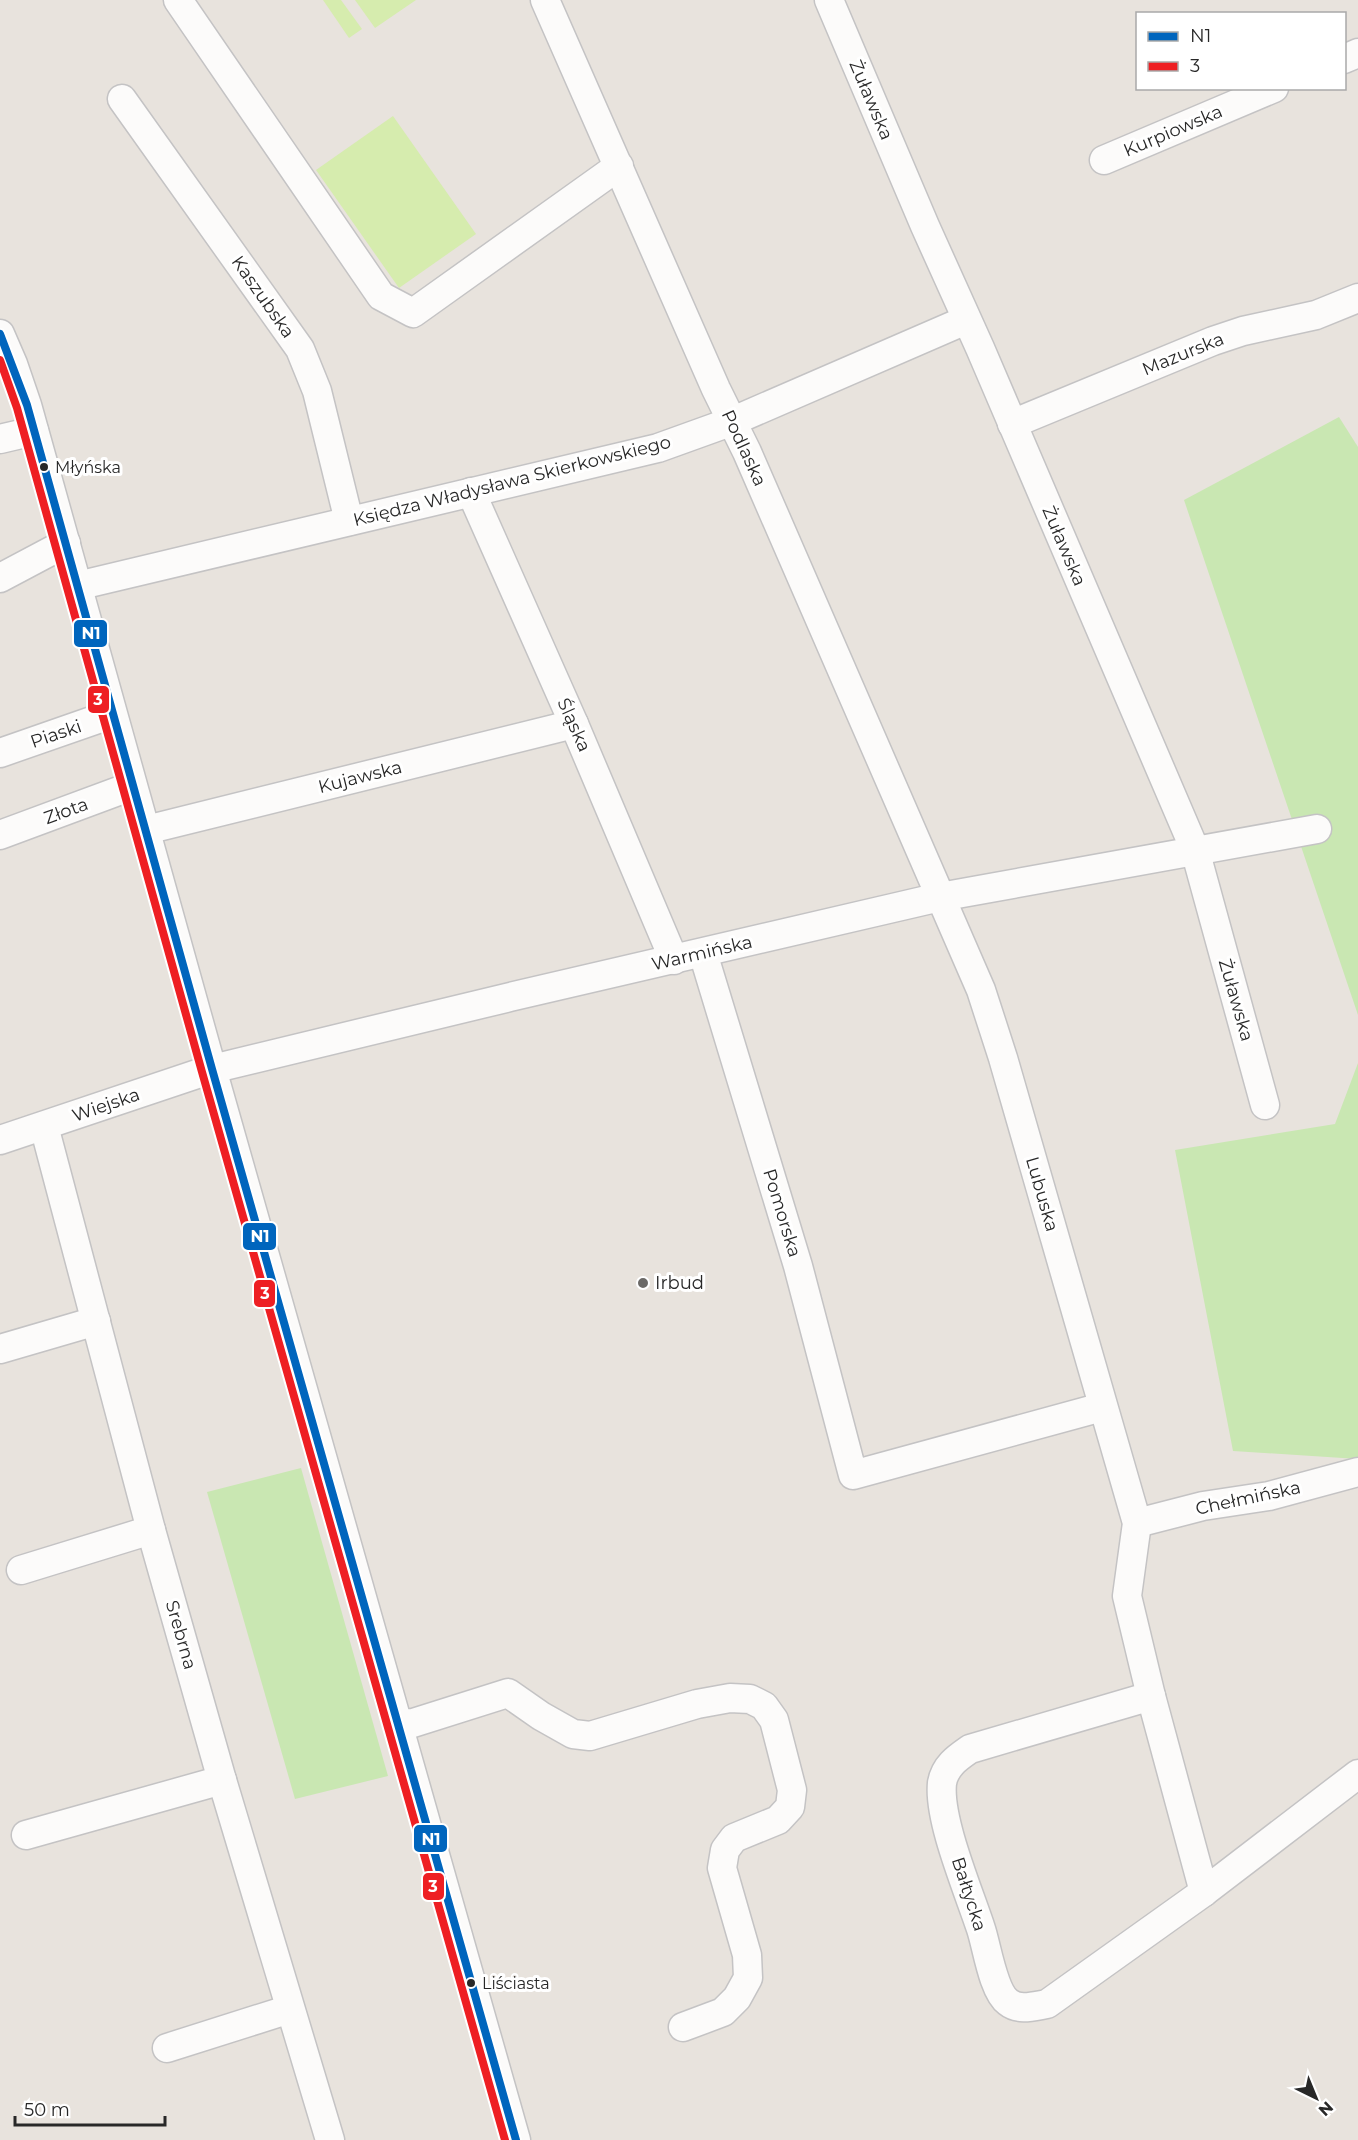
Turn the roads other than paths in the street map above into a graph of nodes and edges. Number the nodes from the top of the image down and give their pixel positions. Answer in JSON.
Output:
{"nodes":[{"id":1,"x":178,"y":0,"type":"edge"},
{"id":2,"x":545,"y":0,"type":"edge"},
{"id":3,"x":829,"y":0,"type":"edge"},
{"id":4,"x":1269,"y":90,"type":"edge"},
{"id":5,"x":122,"y":99,"type":"dead end"},
{"id":6,"x":1104,"y":160,"type":"dead end"},
{"id":7,"x":619,"y":166,"type":"junction"},
{"id":8,"x":1358,"y":298,"type":"edge"},
{"id":9,"x":966,"y":320,"type":"junction"},
{"id":10,"x":0,"y":334,"type":"edge"},
{"id":11,"x":733,"y":421,"type":"junction"},
{"id":12,"x":1012,"y":424,"type":"junction"},
{"id":13,"x":34,"y":431,"type":"junction"},
{"id":14,"x":0,"y":439,"type":"edge"},
{"id":15,"x":471,"y":492,"type":"junction"},
{"id":16,"x":349,"y":521,"type":"junction"},
{"id":17,"x":66,"y":543,"type":"junction"},
{"id":18,"x":0,"y":578,"type":"edge"},
{"id":19,"x":77,"y":586,"type":"junction"},
{"id":20,"x":112,"y":714,"type":"junction"},
{"id":21,"x":574,"y":724,"type":"junction"},
{"id":22,"x":0,"y":753,"type":"edge"},
{"id":23,"x":132,"y":786,"type":"junction"},
{"id":24,"x":1317,"y":829,"type":"dead end"},
{"id":25,"x":146,"y":830,"type":"junction"},
{"id":26,"x":0,"y":835,"type":"edge"},
{"id":27,"x":1194,"y":850,"type":"junction"},
{"id":28,"x":940,"y":897,"type":"junction"},
{"id":29,"x":703,"y":953,"type":"junction"},
{"id":30,"x":674,"y":960,"type":"junction"},
{"id":31,"x":212,"y":1069,"type":"junction"},
{"id":32,"x":1265,"y":1105,"type":"dead end"},
{"id":33,"x":44,"y":1126,"type":"junction"},
{"id":34,"x":0,"y":1140,"type":"edge"},
{"id":35,"x":96,"y":1321,"type":"junction"},
{"id":36,"x":0,"y":1349,"type":"edge"},
{"id":37,"x":1102,"y":1407,"type":"junction"},
{"id":38,"x":1358,"y":1472,"type":"edge"},
{"id":39,"x":1137,"y":1523,"type":"junction"},
{"id":40,"x":151,"y":1530,"type":"junction"},
{"id":41,"x":21,"y":1570,"type":"dead end"},
{"id":42,"x":1151,"y":1696,"type":"junction"},
{"id":43,"x":398,"y":1724,"type":"junction"},
{"id":44,"x":1358,"y":1774,"type":"edge"},
{"id":45,"x":222,"y":1780,"type":"junction"},
{"id":46,"x":26,"y":1835,"type":"dead end"},
{"id":47,"x":1204,"y":1892,"type":"junction"},
{"id":48,"x":290,"y":2009,"type":"junction"},
{"id":49,"x":683,"y":2027,"type":"dead end"},
{"id":50,"x":167,"y":2048,"type":"dead end"},
{"id":51,"x":330,"y":2140,"type":"edge"},
{"id":52,"x":516,"y":2140,"type":"edge"}],
"edges":[{"from":1,"to":7,"type":"street"},
{"from":2,"to":7,"type":"street","name":"Podlaska"},
{"from":3,"to":9,"type":"street","name":"Żuławska"},
{"from":4,"to":6,"type":"street","name":"Kurpiowska"},
{"from":5,"to":16,"type":"street","name":"Kaszubska"},
{"from":7,"to":11,"type":"street","name":"Podlaska"},
{"from":8,"to":12,"type":"street","name":"Mazurska"},
{"from":9,"to":11,"type":"street","name":"Księdza Władysława Skierkowskiego"},
{"from":9,"to":12,"type":"street","name":"Żuławska"},
{"from":10,"to":13,"type":"street"},
{"from":11,"to":15,"type":"street","name":"Księdza Władysława Skierkowskiego"},
{"from":11,"to":28,"type":"street","name":"Podlaska"},
{"from":12,"to":27,"type":"street","name":"Żuławska"},
{"from":13,"to":14,"type":"street"},
{"from":13,"to":17,"type":"street"},
{"from":15,"to":16,"type":"street","name":"Księdza Władysława Skierkowskiego"},
{"from":15,"to":21,"type":"street","name":"Śląska"},
{"from":16,"to":19,"type":"street","name":"Księdza Władysława Skierkowskiego"},
{"from":17,"to":18,"type":"street"},
{"from":17,"to":19,"type":"street"},
{"from":19,"to":20,"type":"street"},
{"from":20,"to":22,"type":"street","name":"Piaski"},
{"from":20,"to":23,"type":"street"},
{"from":21,"to":25,"type":"street","name":"Kujawska"},
{"from":21,"to":30,"type":"street","name":"Śląska"},
{"from":23,"to":25,"type":"street"},
{"from":23,"to":26,"type":"street","name":"Złota"},
{"from":24,"to":27,"type":"street","name":"Warmińska"},
{"from":25,"to":31,"type":"street"},
{"from":27,"to":28,"type":"street","name":"Warmińska"},
{"from":27,"to":32,"type":"street","name":"Żuławska"},
{"from":28,"to":29,"type":"street","name":"Warmińska"},
{"from":28,"to":37,"type":"street","name":"Lubuska"},
{"from":29,"to":30,"type":"street","name":"Warmińska"},
{"from":29,"to":37,"type":"street","name":"Pomorska"},
{"from":30,"to":31,"type":"street","name":"Warmińska"},
{"from":31,"to":33,"type":"street","name":"Wiejska"},
{"from":31,"to":43,"type":"street"},
{"from":33,"to":34,"type":"street","name":"Wiejska"},
{"from":33,"to":35,"type":"street","name":"Srebrna"},
{"from":35,"to":36,"type":"street"},
{"from":35,"to":40,"type":"street","name":"Srebrna"},
{"from":37,"to":39,"type":"street","name":"Lubuska"},
{"from":38,"to":39,"type":"street","name":"Chełmińska"},
{"from":39,"to":42,"type":"street"},
{"from":40,"to":41,"type":"street"},
{"from":40,"to":45,"type":"street","name":"Srebrna"},
{"from":42,"to":47,"type":"street"},
{"from":42,"to":47,"type":"street","name":"Bałtycka"},
{"from":43,"to":49,"type":"street"},
{"from":43,"to":52,"type":"street"},
{"from":44,"to":47,"type":"street","name":"Bałtycka"},
{"from":45,"to":46,"type":"street"},
{"from":45,"to":48,"type":"street","name":"Srebrna"},
{"from":48,"to":50,"type":"street"},
{"from":48,"to":51,"type":"street","name":"Srebrna"}]}
